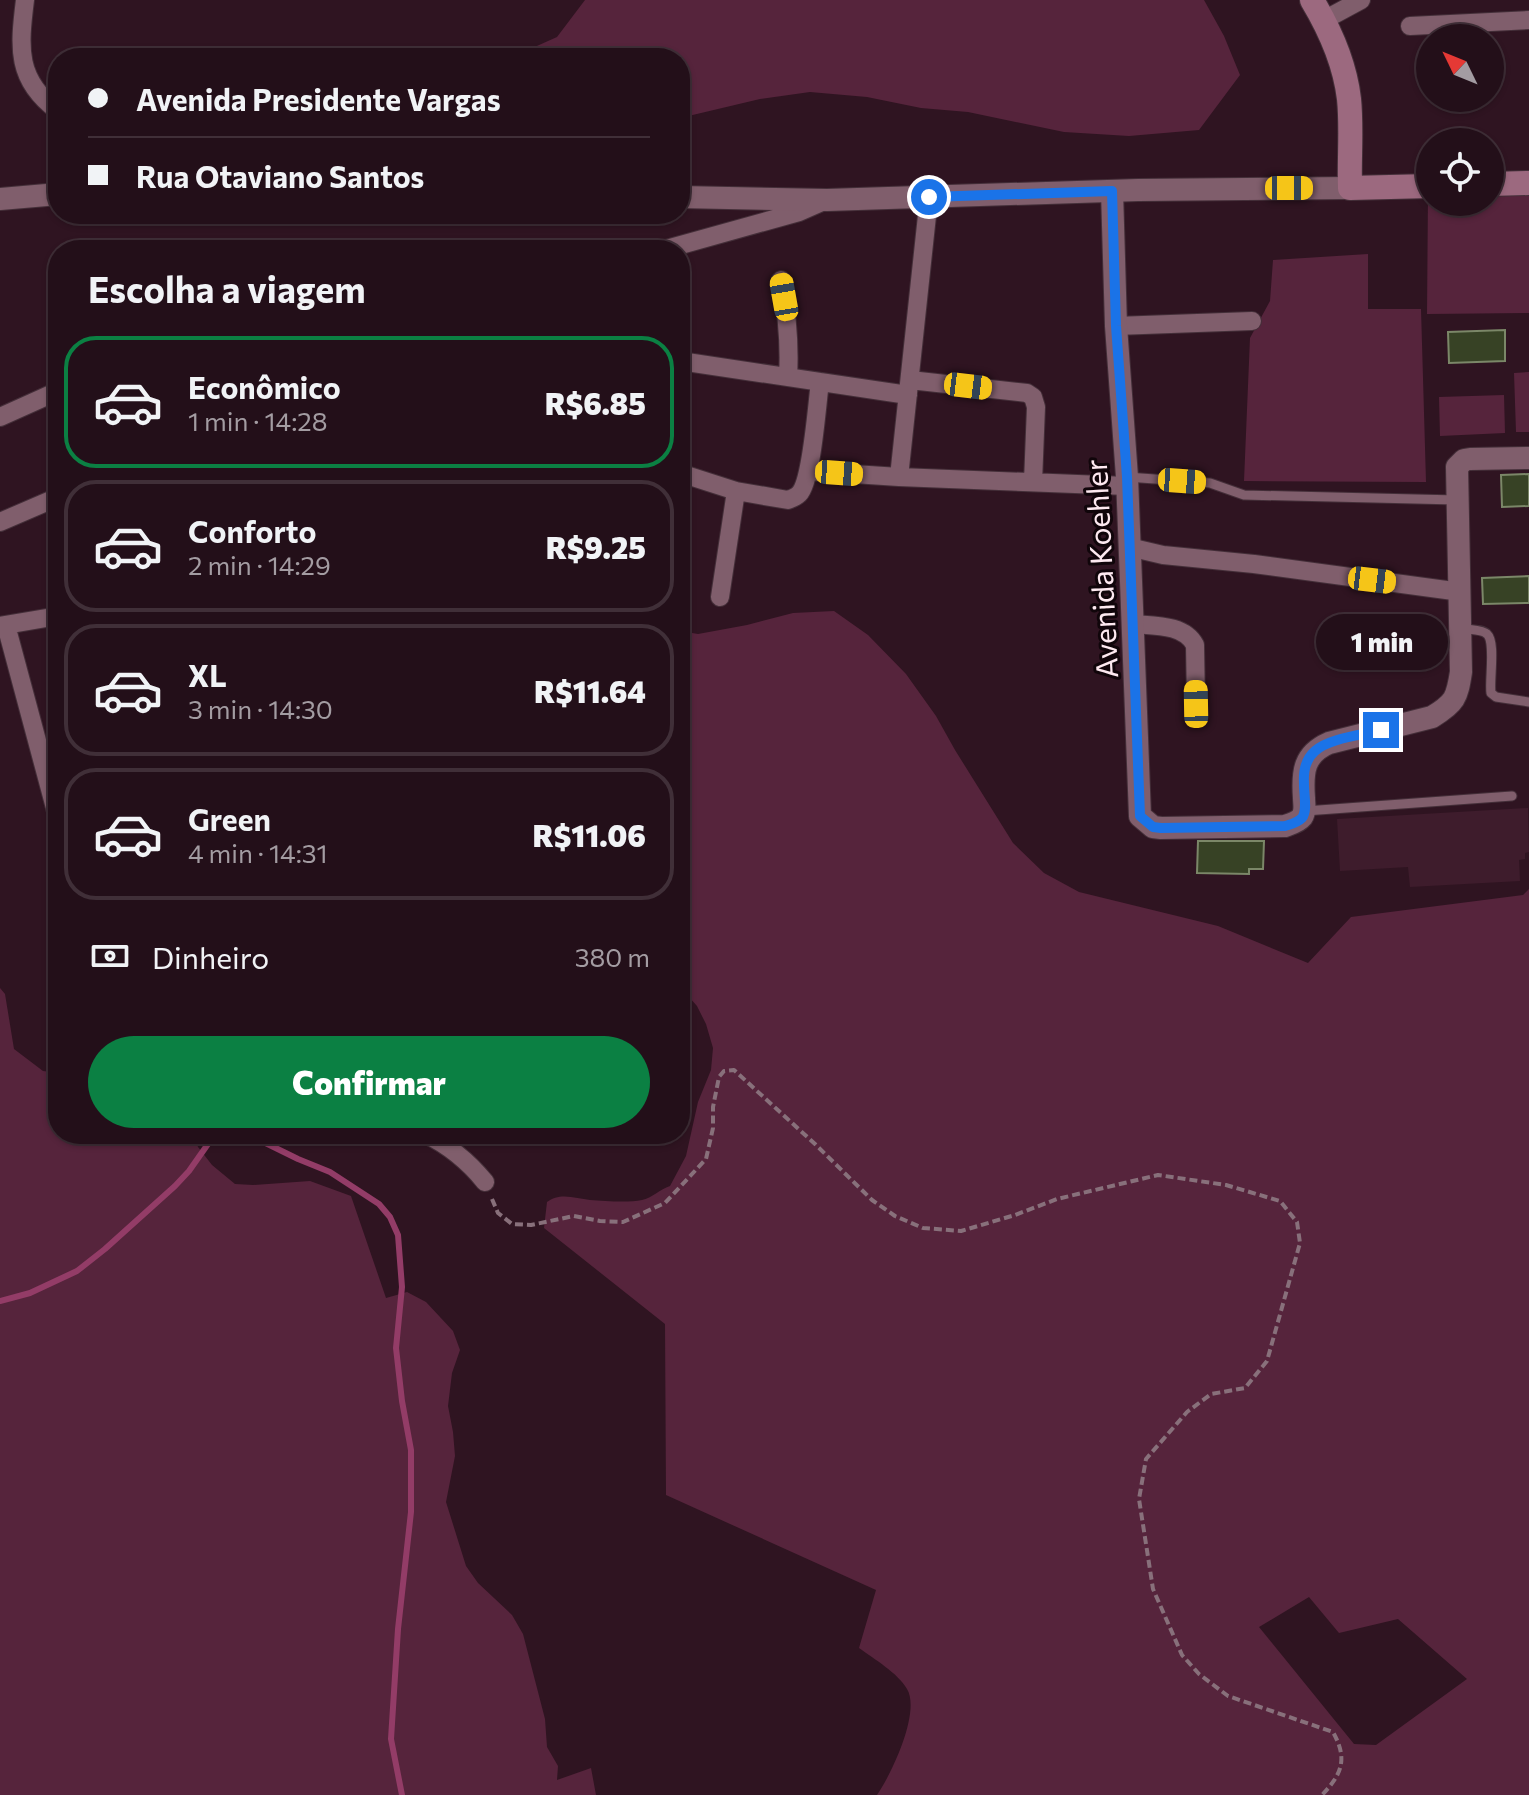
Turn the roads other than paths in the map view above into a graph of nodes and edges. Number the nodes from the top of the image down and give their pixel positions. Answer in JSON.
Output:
{"nodes":[{"id":1,"x":25,"y":0,"type":"edge"},
{"id":2,"x":1361,"y":0,"type":"edge"},
{"id":3,"x":1318,"y":10,"type":"edge"},
{"id":4,"x":1529,"y":20,"type":"edge"},
{"id":5,"x":1410,"y":26,"type":"dead end"},
{"id":6,"x":48,"y":103,"type":"edge"},
{"id":7,"x":1529,"y":183,"type":"edge"},
{"id":8,"x":1504,"y":184,"type":"edge"},
{"id":9,"x":1416,"y":186,"type":"edge"},
{"id":10,"x":1350,"y":188,"type":"junction"},
{"id":11,"x":1112,"y":191,"type":"junction"},
{"id":12,"x":48,"y":195,"type":"edge"},
{"id":13,"x":690,"y":197,"type":"edge"},
{"id":14,"x":929,"y":197,"type":"junction"},
{"id":15,"x":0,"y":199,"type":"edge"},
{"id":16,"x":827,"y":200,"type":"junction"},
{"id":17,"x":690,"y":242,"type":"edge"},
{"id":18,"x":781,"y":280,"type":"dead end"},
{"id":19,"x":1252,"y":321,"type":"dead end"},
{"id":20,"x":1116,"y":326,"type":"junction"},
{"id":21,"x":690,"y":362,"type":"edge"},
{"id":22,"x":788,"y":377,"type":"junction"},
{"id":23,"x":820,"y":382,"type":"junction"},
{"id":24,"x":909,"y":388,"type":"junction"},
{"id":25,"x":48,"y":395,"type":"edge"},
{"id":26,"x":0,"y":417,"type":"edge"},
{"id":27,"x":1529,"y":458,"type":"edge"},
{"id":28,"x":808,"y":471,"type":"junction"},
{"id":29,"x":690,"y":476,"type":"edge"},
{"id":30,"x":899,"y":477,"type":"junction"},
{"id":31,"x":1033,"y":482,"type":"junction"},
{"id":32,"x":1127,"y":482,"type":"junction"},
{"id":33,"x":736,"y":491,"type":"junction"},
{"id":34,"x":1457,"y":500,"type":"junction"},
{"id":35,"x":48,"y":501,"type":"edge"},
{"id":36,"x":0,"y":522,"type":"edge"},
{"id":37,"x":1129,"y":547,"type":"junction"},
{"id":38,"x":1461,"y":592,"type":"junction"},
{"id":39,"x":720,"y":597,"type":"dead end"},
{"id":40,"x":48,"y":618,"type":"edge"},
{"id":41,"x":1133,"y":624,"type":"junction"},
{"id":42,"x":3,"y":626,"type":"edge"},
{"id":43,"x":1461,"y":628,"type":"junction"},
{"id":44,"x":1529,"y":702,"type":"edge"},
{"id":45,"x":1196,"y":704,"type":"dead end"},
{"id":46,"x":48,"y":784,"type":"edge"},
{"id":47,"x":1512,"y":796,"type":"dead end"},
{"id":48,"x":1305,"y":811,"type":"junction"},
{"id":49,"x":446,"y":1144,"type":"edge"},
{"id":50,"x":485,"y":1182,"type":"road end"}],
"edges":[{"from":1,"to":6,"type":"street"},
{"from":2,"to":3,"type":"street"},
{"from":3,"to":10,"type":"main road"},
{"from":4,"to":5,"type":"street"},
{"from":7,"to":8,"type":"main road"},
{"from":9,"to":10,"type":"main road"},
{"from":10,"to":11,"type":"street"},
{"from":11,"to":14,"type":"street"},
{"from":11,"to":20,"type":"street","name":"Avenida Koehler"},
{"from":12,"to":15,"type":"street"},
{"from":13,"to":16,"type":"street"},
{"from":14,"to":16,"type":"street"},
{"from":14,"to":24,"type":"street"},
{"from":16,"to":17,"type":"street"},
{"from":18,"to":22,"type":"street"},
{"from":19,"to":20,"type":"street"},
{"from":20,"to":32,"type":"street","name":"Avenida Koehler"},
{"from":21,"to":22,"type":"street"},
{"from":22,"to":23,"type":"street"},
{"from":23,"to":24,"type":"street"},
{"from":23,"to":28,"type":"street"},
{"from":24,"to":30,"type":"street"},
{"from":24,"to":31,"type":"street"},
{"from":25,"to":26,"type":"street"},
{"from":27,"to":34,"type":"street"},
{"from":28,"to":30,"type":"street"},
{"from":28,"to":33,"type":"street"},
{"from":29,"to":33,"type":"street"},
{"from":30,"to":31,"type":"street"},
{"from":31,"to":32,"type":"street"},
{"from":32,"to":34,"type":"lane"},
{"from":32,"to":37,"type":"street","name":"Avenida Koehler"},
{"from":33,"to":39,"type":"street"},
{"from":34,"to":38,"type":"street"},
{"from":35,"to":36,"type":"street"},
{"from":37,"to":38,"type":"street"},
{"from":37,"to":41,"type":"street","name":"Avenida Koehler"},
{"from":38,"to":43,"type":"street"},
{"from":40,"to":42,"type":"street"},
{"from":41,"to":45,"type":"street"},
{"from":41,"to":48,"type":"street","name":"Avenida Koehler"},
{"from":42,"to":46,"type":"street"},
{"from":43,"to":44,"type":"lane"},
{"from":43,"to":48,"type":"street"},
{"from":47,"to":48,"type":"lane"},
{"from":49,"to":50,"type":"street"}]}
